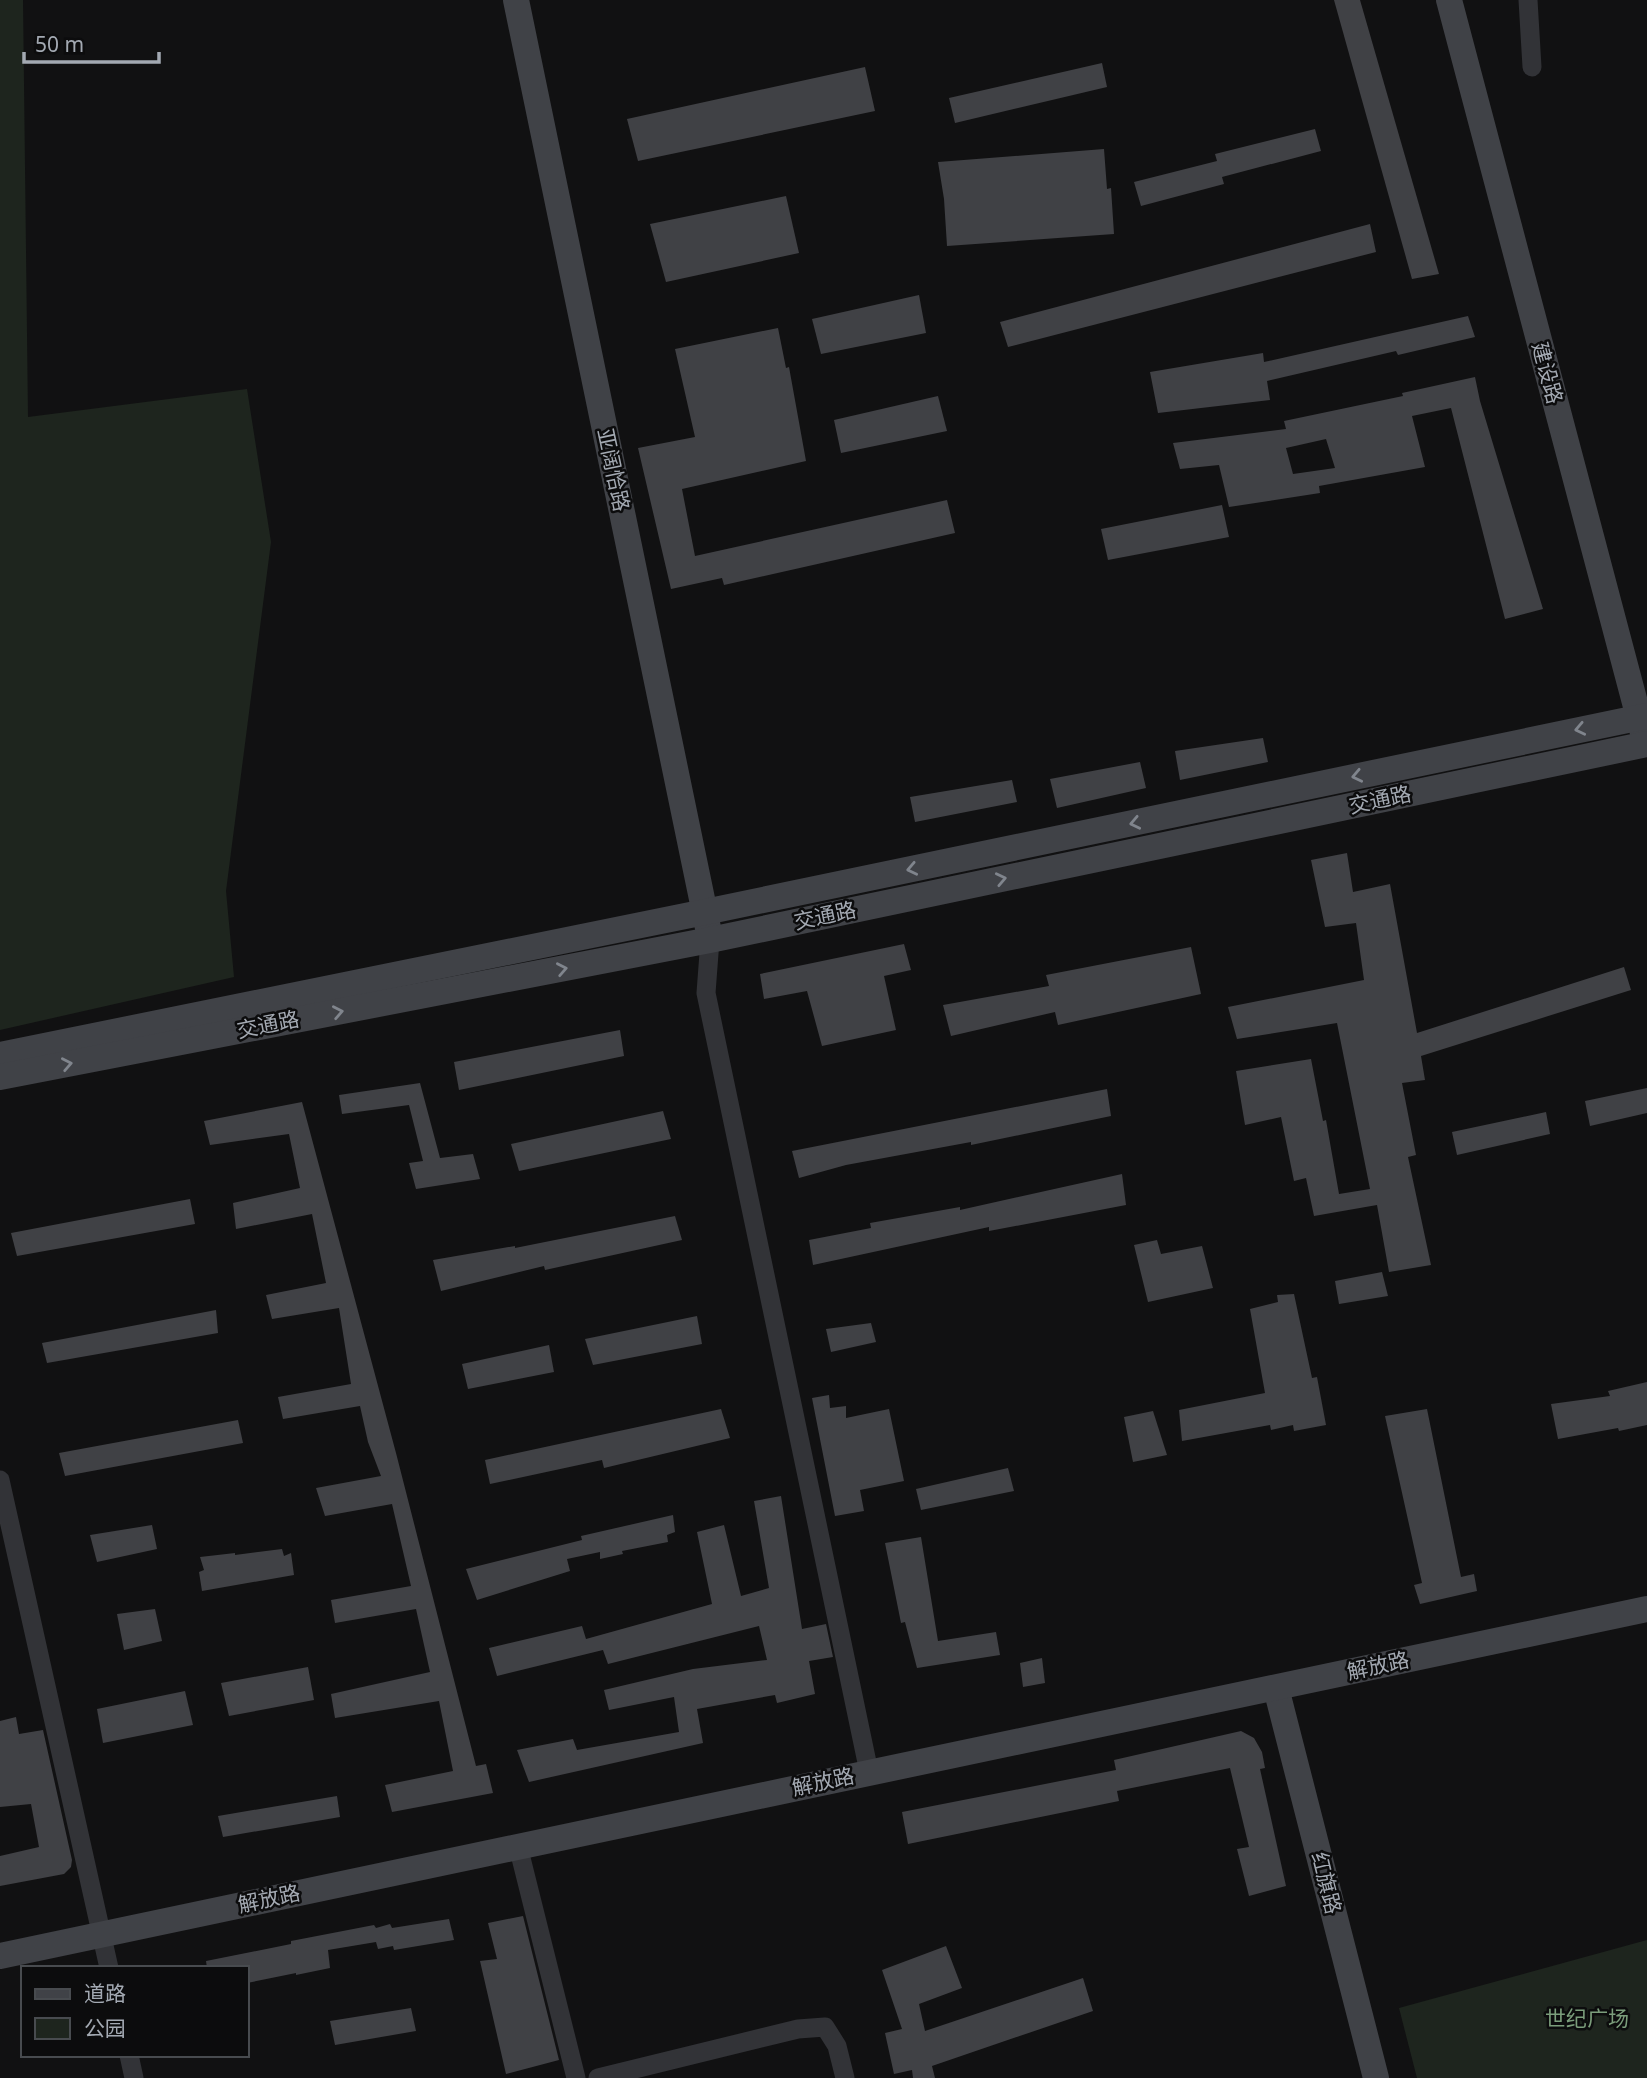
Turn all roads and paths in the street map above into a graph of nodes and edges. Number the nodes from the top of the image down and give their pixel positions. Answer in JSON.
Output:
{"nodes":[{"id":1,"x":516,"y":0,"type":"edge"},
{"id":2,"x":1449,"y":0,"type":"edge"},
{"id":3,"x":1528,"y":0,"type":"edge"},
{"id":4,"x":1532,"y":67,"type":"dead end"},
{"id":5,"x":1643,"y":716,"type":"edge"},
{"id":6,"x":1647,"y":744,"type":"edge"},
{"id":7,"x":705,"y":912,"type":"junction"},
{"id":8,"x":710,"y":940,"type":"junction"},
{"id":9,"x":0,"y":1055,"type":"edge"},
{"id":10,"x":0,"y":1077,"type":"edge"},
{"id":11,"x":0,"y":1480,"type":"edge"},
{"id":12,"x":1647,"y":1609,"type":"edge"},
{"id":13,"x":1276,"y":1688,"type":"junction"},
{"id":14,"x":869,"y":1772,"type":"junction"},
{"id":15,"x":518,"y":1846,"type":"junction"},
{"id":16,"x":101,"y":1935,"type":"junction"},
{"id":17,"x":0,"y":1956,"type":"edge"},
{"id":18,"x":108,"y":1966,"type":"edge"},
{"id":19,"x":129,"y":2057,"type":"edge"},
{"id":20,"x":134,"y":2078,"type":"edge"},
{"id":21,"x":576,"y":2078,"type":"edge"},
{"id":22,"x":598,"y":2078,"type":"edge"},
{"id":23,"x":845,"y":2078,"type":"edge"},
{"id":24,"x":1376,"y":2078,"type":"edge"}],
"edges":[{"from":1,"to":7,"type":"street","name":"亚阔恰路"},
{"from":2,"to":5,"type":"street","name":"建设路"},
{"from":3,"to":4,"type":"street"},
{"from":5,"to":6,"type":"street","name":"建设路"},
{"from":5,"to":7,"type":"street","one_way":true},
{"from":8,"to":6,"type":"street","name":"交通路","one_way":true},
{"from":7,"to":8,"type":"street","name":"亚阔恰路"},
{"from":7,"to":9,"type":"street"},
{"from":10,"to":8,"type":"street","name":"交通路","one_way":true},
{"from":8,"to":14,"type":"street"},
{"from":11,"to":16,"type":"street"},
{"from":12,"to":13,"type":"street","name":"解放路"},
{"from":13,"to":14,"type":"street","name":"解放路"},
{"from":13,"to":24,"type":"street","name":"红旗路"},
{"from":14,"to":15,"type":"street","name":"解放路"},
{"from":15,"to":16,"type":"street","name":"解放路"},
{"from":15,"to":21,"type":"street"},
{"from":16,"to":17,"type":"street","name":"解放路"},
{"from":16,"to":18,"type":"street"},
{"from":19,"to":20,"type":"street"},
{"from":22,"to":23,"type":"street"}]}
